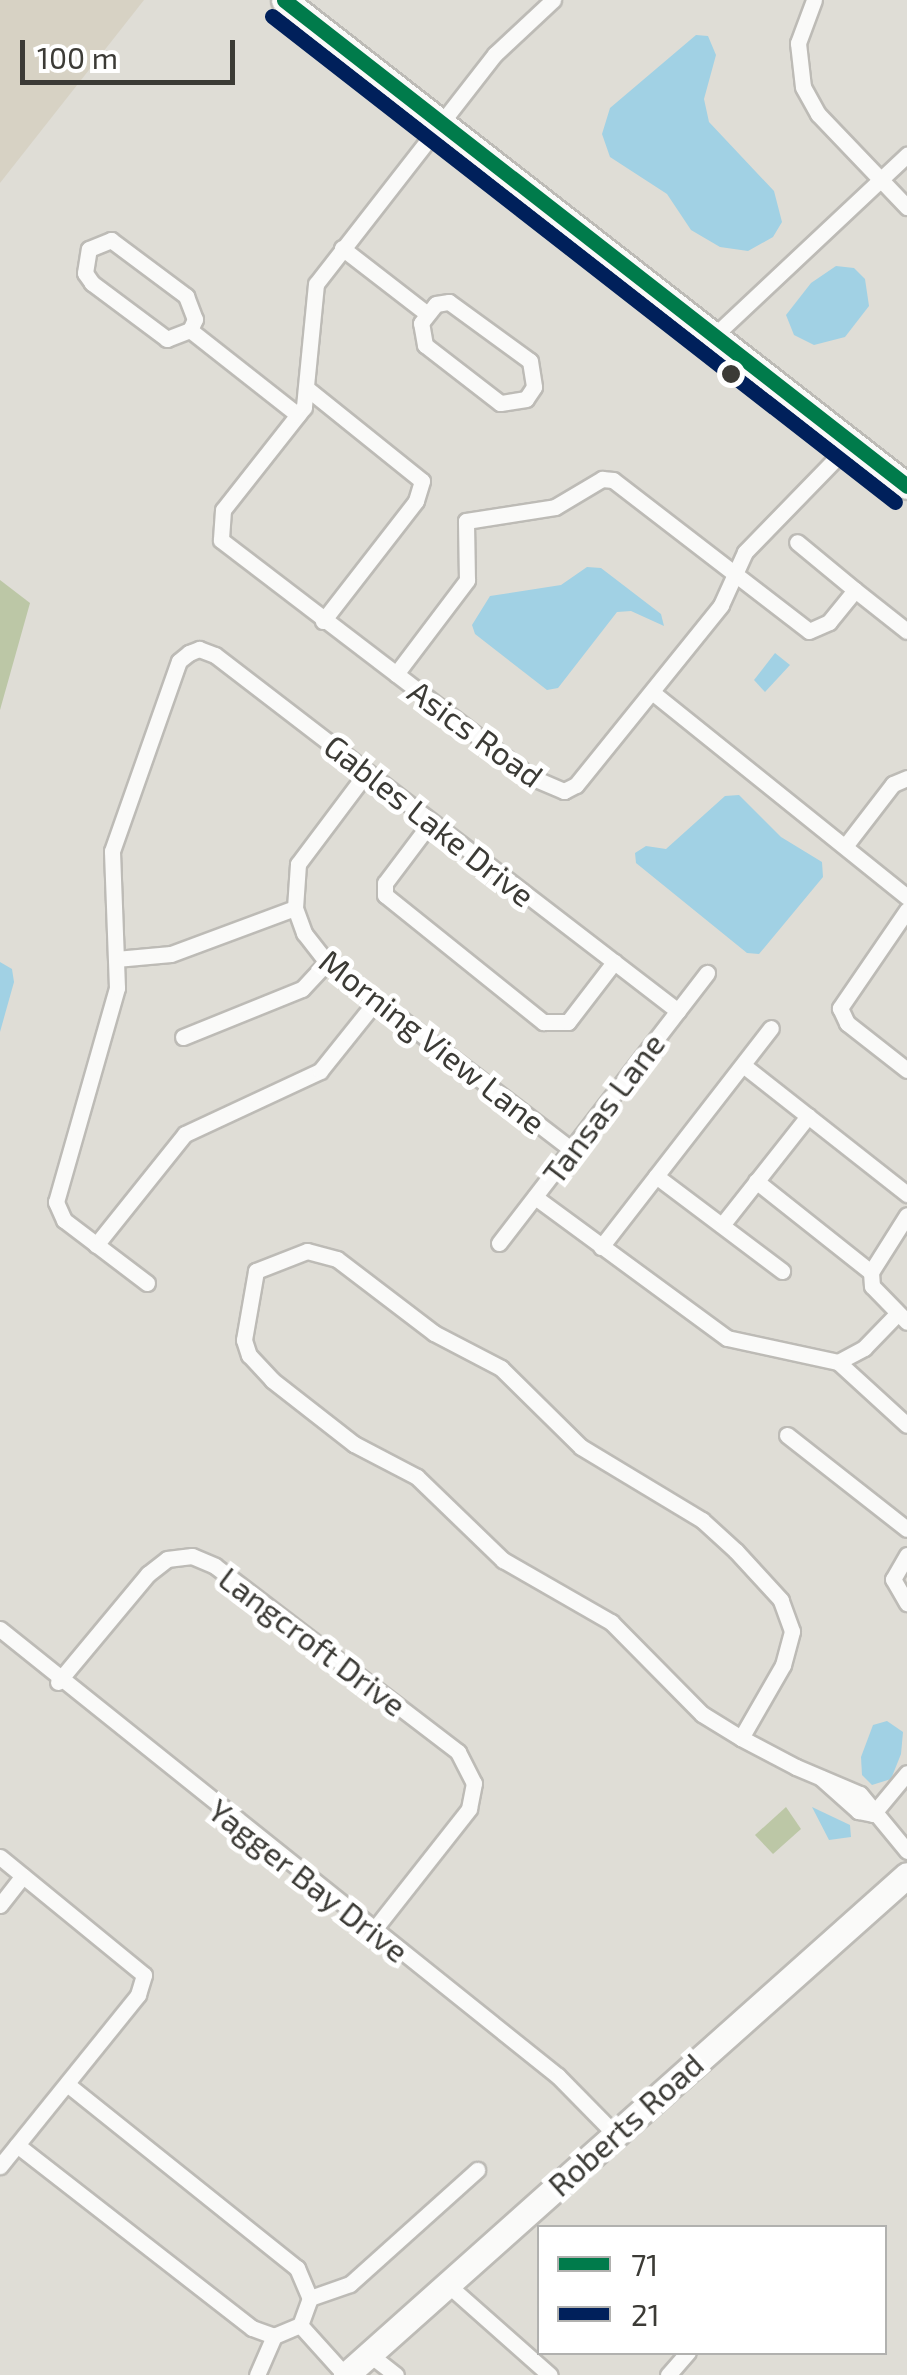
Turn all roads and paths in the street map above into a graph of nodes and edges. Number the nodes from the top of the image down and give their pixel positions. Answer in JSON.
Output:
{"nodes":[{"id":1,"x":284,"y":0,"type":"edge"},
{"id":2,"x":552,"y":0,"type":"edge"},
{"id":3,"x":814,"y":0,"type":"edge"},
{"id":4,"x":442,"y":122,"type":"junction"},
{"id":5,"x":907,"y":155,"type":"edge"},
{"id":6,"x":880,"y":181,"type":"junction"},
{"id":7,"x":907,"y":207,"type":"edge"},
{"id":8,"x":342,"y":248,"type":"junction"},
{"id":9,"x":426,"y":312,"type":"junction"},
{"id":10,"x":190,"y":330,"type":"junction"},
{"id":11,"x":714,"y":336,"type":"junction"},
{"id":12,"x":310,"y":390,"type":"junction"},
{"id":13,"x":298,"y":415,"type":"junction"},
{"id":14,"x":851,"y":443,"type":"junction"},
{"id":15,"x":907,"y":486,"type":"edge"},
{"id":16,"x":797,"y":542,"type":"dead end"},
{"id":17,"x":732,"y":574,"type":"junction"},
{"id":18,"x":856,"y":590,"type":"junction"},
{"id":19,"x":323,"y":622,"type":"junction"},
{"id":20,"x":907,"y":631,"type":"edge"},
{"id":21,"x":396,"y":674,"type":"junction"},
{"id":22,"x":652,"y":692,"type":"junction"},
{"id":23,"x":367,"y":772,"type":"junction"},
{"id":24,"x":907,"y":778,"type":"edge"},
{"id":25,"x":430,"y":822,"type":"junction"},
{"id":26,"x":846,"y":845,"type":"junction"},
{"id":27,"x":907,"y":897,"type":"edge"},
{"id":28,"x":295,"y":908,"type":"junction"},
{"id":29,"x":907,"y":910,"type":"edge"},
{"id":30,"x":116,"y":959,"type":"junction"},
{"id":31,"x":327,"y":962,"type":"junction"},
{"id":32,"x":614,"y":962,"type":"junction"},
{"id":33,"x":707,"y":973,"type":"dead end"},
{"id":34,"x":376,"y":1001,"type":"junction"},
{"id":35,"x":678,"y":1010,"type":"junction"},
{"id":36,"x":771,"y":1028,"type":"dead end"},
{"id":37,"x":184,"y":1037,"type":"dead end"},
{"id":38,"x":743,"y":1065,"type":"junction"},
{"id":39,"x":907,"y":1070,"type":"edge"},
{"id":40,"x":808,"y":1116,"type":"junction"},
{"id":41,"x":571,"y":1149,"type":"junction"},
{"id":42,"x":656,"y":1176,"type":"junction"},
{"id":43,"x":756,"y":1181,"type":"junction"},
{"id":44,"x":907,"y":1194,"type":"edge"},
{"id":45,"x":535,"y":1197,"type":"junction"},
{"id":46,"x":907,"y":1215,"type":"edge"},
{"id":47,"x":722,"y":1225,"type":"junction"},
{"id":48,"x":499,"y":1243,"type":"dead end"},
{"id":49,"x":96,"y":1245,"type":"junction"},
{"id":50,"x":601,"y":1247,"type":"junction"},
{"id":51,"x":782,"y":1271,"type":"dead end"},
{"id":52,"x":871,"y":1272,"type":"junction"},
{"id":53,"x":147,"y":1284,"type":"dead end"},
{"id":54,"x":902,"y":1318,"type":"edge"},
{"id":55,"x":838,"y":1362,"type":"junction"},
{"id":56,"x":907,"y":1425,"type":"edge"},
{"id":57,"x":787,"y":1436,"type":"dead end"},
{"id":58,"x":907,"y":1529,"type":"edge"},
{"id":59,"x":903,"y":1560,"type":"edge"},
{"id":60,"x":907,"y":1603,"type":"edge"},
{"id":61,"x":0,"y":1629,"type":"edge"},
{"id":62,"x":58,"y":1682,"type":"junction"},
{"id":63,"x":742,"y":1738,"type":"junction"},
{"id":64,"x":907,"y":1774,"type":"edge"},
{"id":65,"x":873,"y":1814,"type":"junction"},
{"id":66,"x":907,"y":1851,"type":"edge"},
{"id":67,"x":0,"y":1857,"type":"edge"},
{"id":68,"x":907,"y":1875,"type":"edge"},
{"id":69,"x":23,"y":1876,"type":"junction"},
{"id":70,"x":0,"y":1905,"type":"edge"},
{"id":71,"x":374,"y":1930,"type":"junction"},
{"id":72,"x":67,"y":2084,"type":"junction"},
{"id":73,"x":614,"y":2134,"type":"junction"},
{"id":74,"x":18,"y":2144,"type":"junction"},
{"id":75,"x":0,"y":2166,"type":"edge"},
{"id":76,"x":477,"y":2170,"type":"dead end"},
{"id":77,"x":447,"y":2284,"type":"junction"},
{"id":78,"x":310,"y":2298,"type":"junction"},
{"id":79,"x":300,"y":2325,"type":"junction"},
{"id":80,"x":274,"y":2336,"type":"junction"},
{"id":81,"x":369,"y":2354,"type":"junction"},
{"id":82,"x":685,"y":2355,"type":"edge"},
{"id":83,"x":257,"y":2375,"type":"edge"},
{"id":84,"x":345,"y":2375,"type":"edge"},
{"id":85,"x":396,"y":2375,"type":"edge"},
{"id":86,"x":550,"y":2375,"type":"edge"},
{"id":87,"x":668,"y":2375,"type":"edge"}],
"edges":[{"from":1,"to":4,"type":"main road"},
{"from":2,"to":4,"type":"street"},
{"from":3,"to":6,"type":"street"},
{"from":4,"to":8,"type":"street"},
{"from":4,"to":11,"type":"main road"},
{"from":5,"to":6,"type":"street"},
{"from":6,"to":7,"type":"street"},
{"from":6,"to":11,"type":"street"},
{"from":8,"to":9,"type":"street"},
{"from":8,"to":12,"type":"street"},
{"from":9,"to":9,"type":"street"},
{"from":10,"to":10,"type":"street"},
{"from":10,"to":13,"type":"street"},
{"from":11,"to":14,"type":"main road"},
{"from":12,"to":13,"type":"street","name":"Asics Road"},
{"from":12,"to":19,"type":"street"},
{"from":13,"to":19,"type":"street","name":"Asics Road"},
{"from":14,"to":15,"type":"main road"},
{"from":14,"to":17,"type":"street","name":"Asics Road"},
{"from":16,"to":18,"type":"street"},
{"from":17,"to":18,"type":"street"},
{"from":17,"to":21,"type":"street"},
{"from":17,"to":22,"type":"street","name":"Asics Road"},
{"from":18,"to":20,"type":"street"},
{"from":19,"to":21,"type":"street","name":"Asics Road"},
{"from":21,"to":22,"type":"street","name":"Asics Road"},
{"from":22,"to":26,"type":"street"},
{"from":23,"to":25,"type":"street","name":"Gables Lake Drive"},
{"from":23,"to":28,"type":"street"},
{"from":23,"to":30,"type":"street","name":"Gables Lake Drive"},
{"from":24,"to":26,"type":"street"},
{"from":25,"to":32,"type":"street","name":"Gables Lake Drive"},
{"from":25,"to":32,"type":"street"},
{"from":26,"to":27,"type":"street"},
{"from":28,"to":30,"type":"street"},
{"from":28,"to":31,"type":"street","name":"Morning View Lane"},
{"from":29,"to":39,"type":"street"},
{"from":30,"to":49,"type":"street"},
{"from":31,"to":34,"type":"street","name":"Morning View Lane"},
{"from":31,"to":37,"type":"street"},
{"from":32,"to":35,"type":"street","name":"Gables Lake Drive"},
{"from":33,"to":35,"type":"street","name":"Tansas Lane"},
{"from":34,"to":41,"type":"street","name":"Morning View Lane"},
{"from":34,"to":49,"type":"street"},
{"from":35,"to":41,"type":"street","name":"Tansas Lane"},
{"from":36,"to":38,"type":"street"},
{"from":38,"to":40,"type":"street"},
{"from":38,"to":42,"type":"street"},
{"from":40,"to":43,"type":"street"},
{"from":40,"to":44,"type":"street"},
{"from":41,"to":45,"type":"street","name":"Tansas Lane"},
{"from":42,"to":47,"type":"street"},
{"from":42,"to":50,"type":"street"},
{"from":43,"to":47,"type":"street"},
{"from":43,"to":52,"type":"street"},
{"from":45,"to":48,"type":"street","name":"Tansas Lane"},
{"from":45,"to":50,"type":"street"},
{"from":46,"to":52,"type":"street"},
{"from":47,"to":51,"type":"street"},
{"from":49,"to":53,"type":"street"},
{"from":50,"to":55,"type":"street"},
{"from":52,"to":54,"type":"street"},
{"from":54,"to":55,"type":"street"},
{"from":55,"to":56,"type":"street"},
{"from":57,"to":58,"type":"street"},
{"from":59,"to":60,"type":"street"},
{"from":61,"to":62,"type":"street","name":"Yagger Bay Drive"},
{"from":62,"to":71,"type":"street","name":"Yagger Bay Drive"},
{"from":62,"to":71,"type":"street","name":"Langcroft Drive"},
{"from":63,"to":63,"type":"street"},
{"from":63,"to":65,"type":"street"},
{"from":64,"to":65,"type":"street"},
{"from":65,"to":66,"type":"street"},
{"from":67,"to":69,"type":"street"},
{"from":68,"to":73,"type":"main road","name":"Roberts Road"},
{"from":69,"to":70,"type":"street"},
{"from":69,"to":72,"type":"street"},
{"from":71,"to":73,"type":"street","name":"Yagger Bay Drive"},
{"from":72,"to":74,"type":"street"},
{"from":72,"to":78,"type":"street"},
{"from":73,"to":77,"type":"main road","name":"Roberts Road"},
{"from":74,"to":75,"type":"street"},
{"from":74,"to":80,"type":"street"},
{"from":76,"to":78,"type":"street"},
{"from":77,"to":81,"type":"main road","name":"Roberts Road"},
{"from":77,"to":86,"type":"street"},
{"from":78,"to":79,"type":"street"},
{"from":79,"to":80,"type":"street"},
{"from":79,"to":84,"type":"street"},
{"from":80,"to":83,"type":"street"},
{"from":81,"to":84,"type":"main road","name":"Roberts Road"},
{"from":81,"to":85,"type":"street"},
{"from":82,"to":87,"type":"street"}]}
